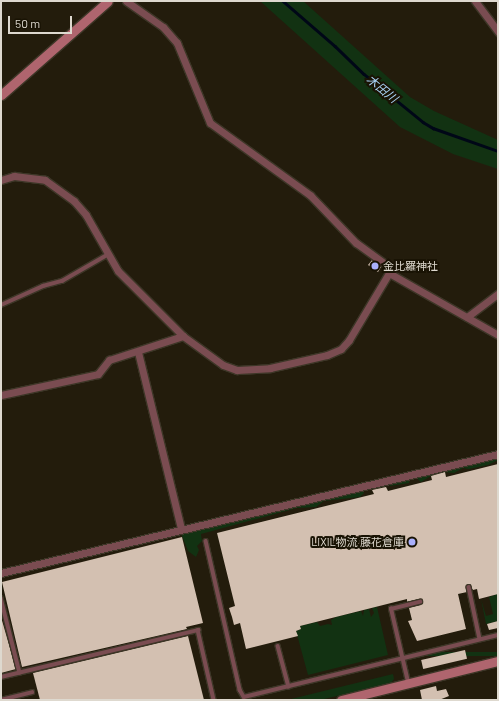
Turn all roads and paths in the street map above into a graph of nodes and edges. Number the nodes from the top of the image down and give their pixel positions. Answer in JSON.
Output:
{"nodes":[{"id":1,"x":108,"y":1,"type":"edge"},
{"id":2,"x":126,"y":1,"type":"edge"},
{"id":3,"x":475,"y":1,"type":"edge"},
{"id":4,"x":498,"y":32,"type":"edge"},
{"id":5,"x":1,"y":96,"type":"edge"},
{"id":6,"x":1,"y":180,"type":"edge"},
{"id":7,"x":107,"y":255,"type":"junction"},
{"id":8,"x":389,"y":272,"type":"junction"},
{"id":9,"x":498,"y":294,"type":"edge"},
{"id":10,"x":1,"y":305,"type":"edge"},
{"id":11,"x":466,"y":317,"type":"junction"},
{"id":12,"x":498,"y":335,"type":"edge"},
{"id":13,"x":183,"y":336,"type":"junction"},
{"id":14,"x":138,"y":352,"type":"junction"},
{"id":15,"x":1,"y":395,"type":"edge"},
{"id":16,"x":498,"y":454,"type":"edge"},
{"id":17,"x":181,"y":529,"type":"junction"},
{"id":18,"x":206,"y":541,"type":"dead end"},
{"id":19,"x":1,"y":573,"type":"edge"},
{"id":20,"x":469,"y":587,"type":"dead end"},
{"id":21,"x":1,"y":598,"type":"edge"},
{"id":22,"x":420,"y":602,"type":"dead end"},
{"id":23,"x":498,"y":635,"type":"edge"},
{"id":24,"x":480,"y":639,"type":"junction"},
{"id":25,"x":278,"y":646,"type":"dead end"},
{"id":26,"x":402,"y":658,"type":"junction"},
{"id":27,"x":498,"y":660,"type":"edge"},
{"id":28,"x":20,"y":673,"type":"junction"},
{"id":29,"x":1,"y":677,"type":"edge"},
{"id":30,"x":409,"y":683,"type":"junction"},
{"id":31,"x":289,"y":686,"type":"junction"},
{"id":32,"x":32,"y":692,"type":"dead end"},
{"id":33,"x":1,"y":700,"type":"edge"},
{"id":34,"x":214,"y":700,"type":"edge"},
{"id":35,"x":340,"y":700,"type":"edge"}],
"edges":[{"from":1,"to":5,"type":"street"},
{"from":2,"to":8,"type":"street"},
{"from":3,"to":4,"type":"street"},
{"from":6,"to":7,"type":"street"},
{"from":7,"to":10,"type":"lane"},
{"from":7,"to":13,"type":"street"},
{"from":8,"to":11,"type":"street"},
{"from":8,"to":13,"type":"street"},
{"from":9,"to":11,"type":"street"},
{"from":11,"to":12,"type":"street"},
{"from":13,"to":14,"type":"street"},
{"from":14,"to":15,"type":"street"},
{"from":14,"to":17,"type":"street"},
{"from":16,"to":17,"type":"street"},
{"from":17,"to":19,"type":"street"},
{"from":18,"to":31,"type":"lane"},
{"from":20,"to":24,"type":"lane"},
{"from":21,"to":28,"type":"lane"},
{"from":22,"to":26,"type":"lane"},
{"from":23,"to":24,"type":"lane"},
{"from":24,"to":26,"type":"lane"},
{"from":25,"to":31,"type":"lane"},
{"from":26,"to":30,"type":"lane"},
{"from":26,"to":31,"type":"lane"},
{"from":27,"to":30,"type":"street"},
{"from":28,"to":29,"type":"lane"},
{"from":28,"to":34,"type":"lane"},
{"from":30,"to":35,"type":"street"},
{"from":32,"to":33,"type":"lane"}]}
